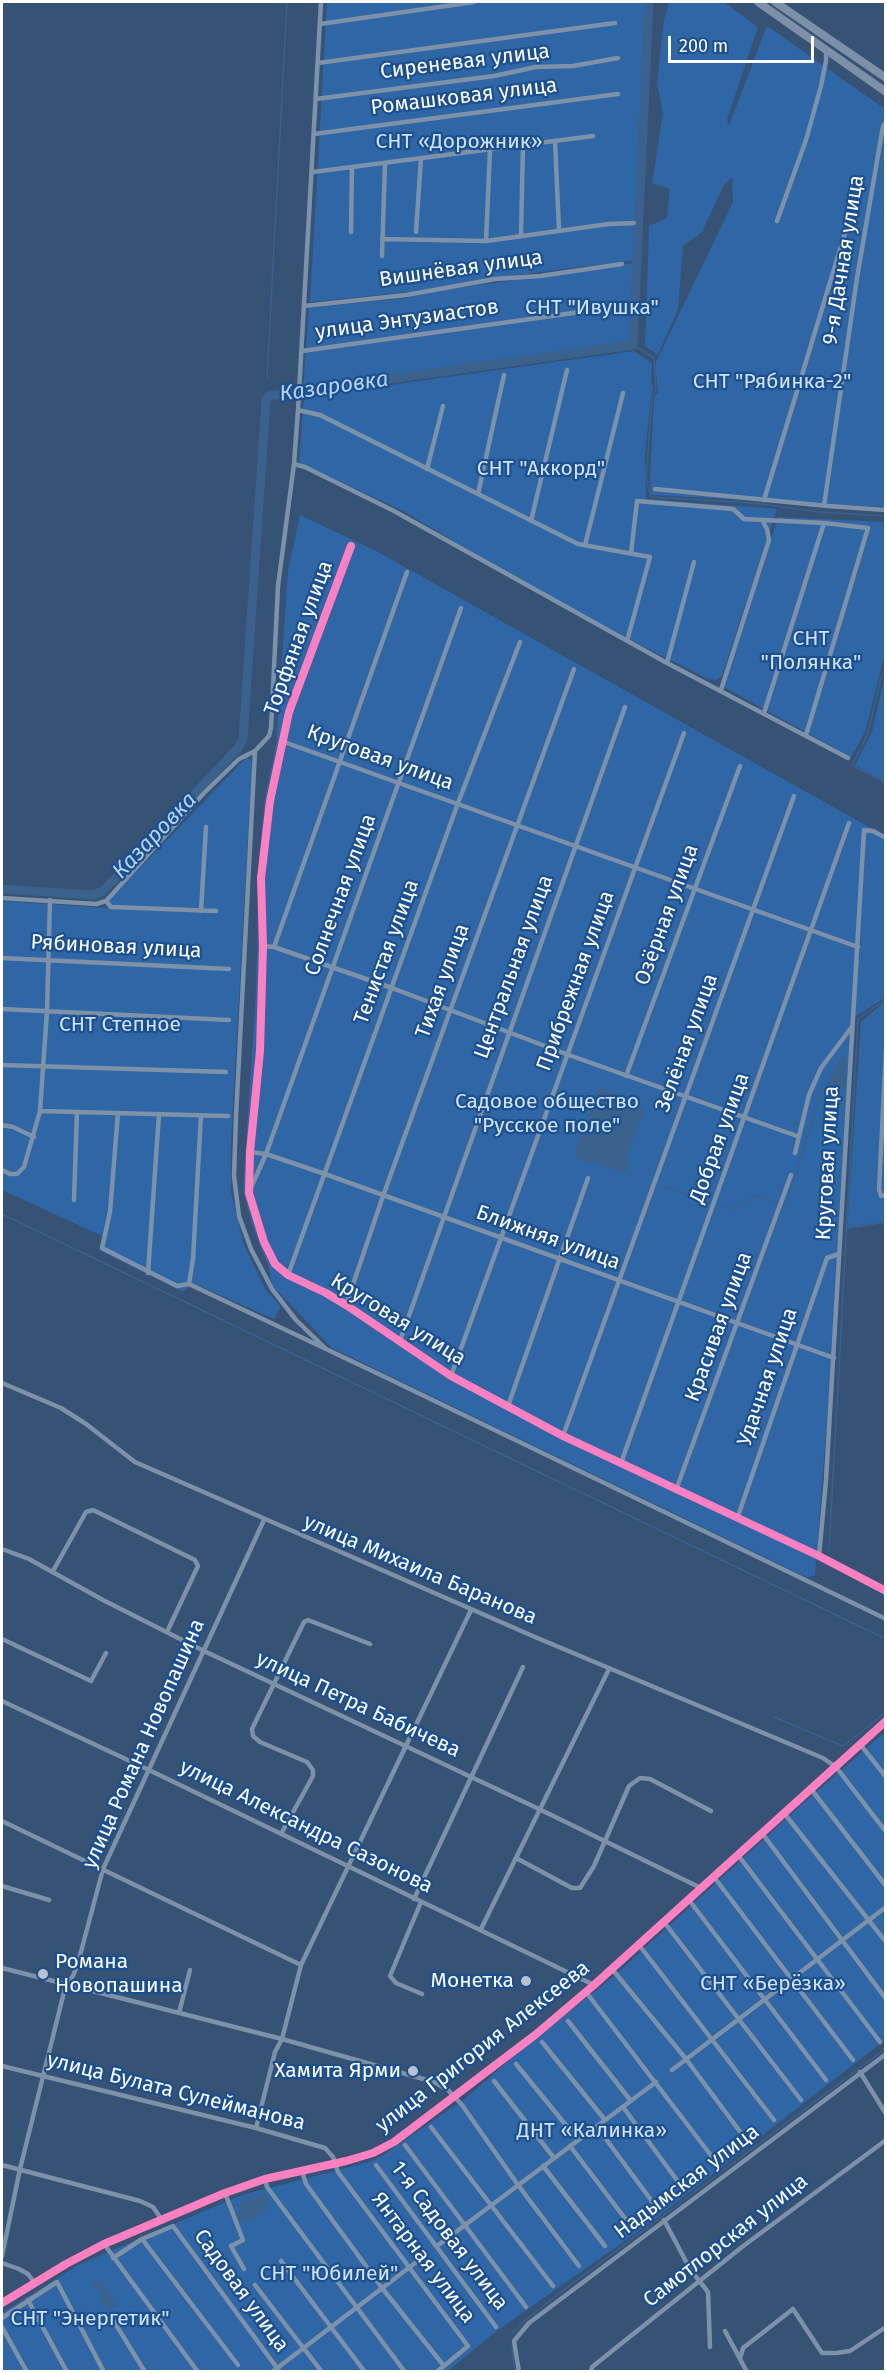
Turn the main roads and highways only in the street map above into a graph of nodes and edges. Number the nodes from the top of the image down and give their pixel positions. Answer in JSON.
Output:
{"nodes":[{"id":1,"x":758,"y":2,"type":"edge"},
{"id":2,"x":775,"y":2,"type":"edge"},
{"id":3,"x":885,"y":78,"type":"edge"},
{"id":4,"x":885,"y":92,"type":"edge"}],
"edges":[{"from":1,"to":4,"type":"highway"},
{"from":2,"to":3,"type":"highway"}]}
